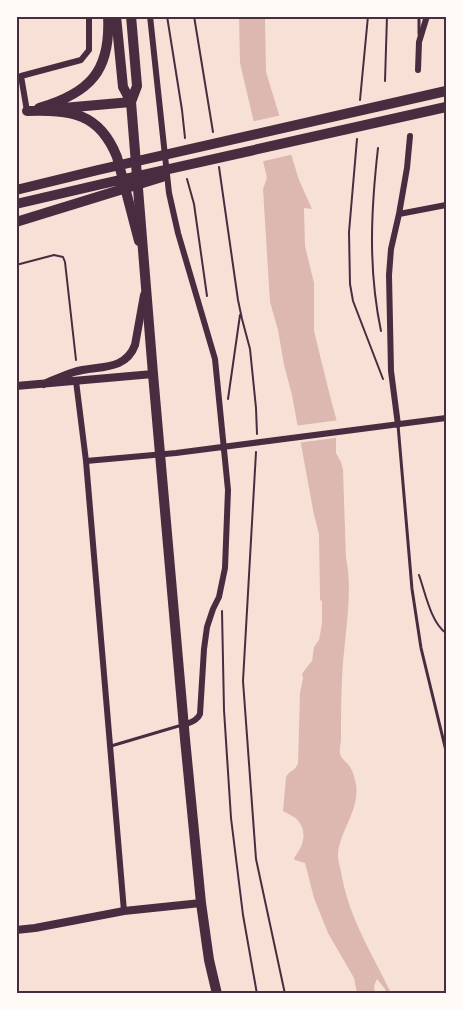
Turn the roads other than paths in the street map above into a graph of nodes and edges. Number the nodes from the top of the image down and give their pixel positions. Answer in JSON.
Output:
{"nodes":[{"id":1,"x":89,"y":16,"type":"edge"},
{"id":2,"x":108,"y":16,"type":"edge"},
{"id":3,"x":116,"y":16,"type":"edge"},
{"id":4,"x":131,"y":16,"type":"edge"},
{"id":5,"x":150,"y":16,"type":"edge"},
{"id":6,"x":419,"y":16,"type":"edge"},
{"id":7,"x":427,"y":16,"type":"edge"},
{"id":8,"x":419,"y":42,"type":"junction"},
{"id":9,"x":418,"y":70,"type":"dead end"},
{"id":10,"x":447,"y":91,"type":"edge"},
{"id":11,"x":131,"y":102,"type":"junction"},
{"id":12,"x":447,"y":107,"type":"edge"},
{"id":13,"x":22,"y":111,"type":"edge"},
{"id":14,"x":410,"y":136,"type":"dead end"},
{"id":15,"x":98,"y":170,"type":"junction"},
{"id":16,"x":16,"y":184,"type":"edge"},
{"id":17,"x":103,"y":189,"type":"junction"},
{"id":18,"x":16,"y":190,"type":"edge"},
{"id":19,"x":16,"y":204,"type":"edge"},
{"id":20,"x":447,"y":205,"type":"edge"},
{"id":21,"x":399,"y":214,"type":"junction"},
{"id":22,"x":16,"y":222,"type":"edge"},
{"id":23,"x":144,"y":257,"type":"junction"},
{"id":24,"x":146,"y":285,"type":"junction"},
{"id":25,"x":153,"y":374,"type":"junction"},
{"id":26,"x":76,"y":381,"type":"junction"},
{"id":27,"x":44,"y":384,"type":"junction"},
{"id":28,"x":16,"y":386,"type":"edge"},
{"id":29,"x":447,"y":418,"type":"edge"},
{"id":30,"x":398,"y":425,"type":"junction"},
{"id":31,"x":222,"y":446,"type":"junction"},
{"id":32,"x":86,"y":461,"type":"junction"},
{"id":33,"x":184,"y":725,"type":"junction"},
{"id":34,"x":110,"y":746,"type":"junction"},
{"id":35,"x":447,"y":751,"type":"edge"},
{"id":36,"x":201,"y":903,"type":"junction"},
{"id":37,"x":124,"y":911,"type":"junction"},
{"id":38,"x":16,"y":930,"type":"edge"},
{"id":39,"x":217,"y":993,"type":"edge"}],
"edges":[{"from":1,"to":13,"type":"street"},
{"from":2,"to":13,"type":"main road"},
{"from":3,"to":11,"type":"main road"},
{"from":4,"to":11,"type":"main road"},
{"from":5,"to":31,"type":"street"},
{"from":6,"to":8,"type":"lane"},
{"from":7,"to":8,"type":"street"},
{"from":8,"to":9,"type":"street"},
{"from":10,"to":15,"type":"main road"},
{"from":11,"to":13,"type":"main road"},
{"from":11,"to":23,"type":"main road"},
{"from":12,"to":17,"type":"main road"},
{"from":13,"to":23,"type":"main road"},
{"from":14,"to":21,"type":"street"},
{"from":15,"to":16,"type":"main road"},
{"from":15,"to":18,"type":"main road"},
{"from":17,"to":19,"type":"main road"},
{"from":17,"to":22,"type":"main road"},
{"from":20,"to":21,"type":"street"},
{"from":21,"to":30,"type":"street"},
{"from":23,"to":24,"type":"main road"},
{"from":24,"to":25,"type":"main road"},
{"from":24,"to":27,"type":"street"},
{"from":25,"to":26,"type":"street"},
{"from":25,"to":33,"type":"main road"},
{"from":26,"to":27,"type":"street"},
{"from":26,"to":32,"type":"street"},
{"from":27,"to":28,"type":"street"},
{"from":29,"to":30,"type":"street"},
{"from":30,"to":31,"type":"street"},
{"from":30,"to":35,"type":"lane"},
{"from":31,"to":32,"type":"street"},
{"from":31,"to":33,"type":"street"},
{"from":32,"to":34,"type":"street"},
{"from":33,"to":34,"type":"lane"},
{"from":33,"to":36,"type":"main road"},
{"from":34,"to":37,"type":"street"},
{"from":36,"to":37,"type":"street"},
{"from":36,"to":39,"type":"main road"},
{"from":37,"to":38,"type":"street"}]}
